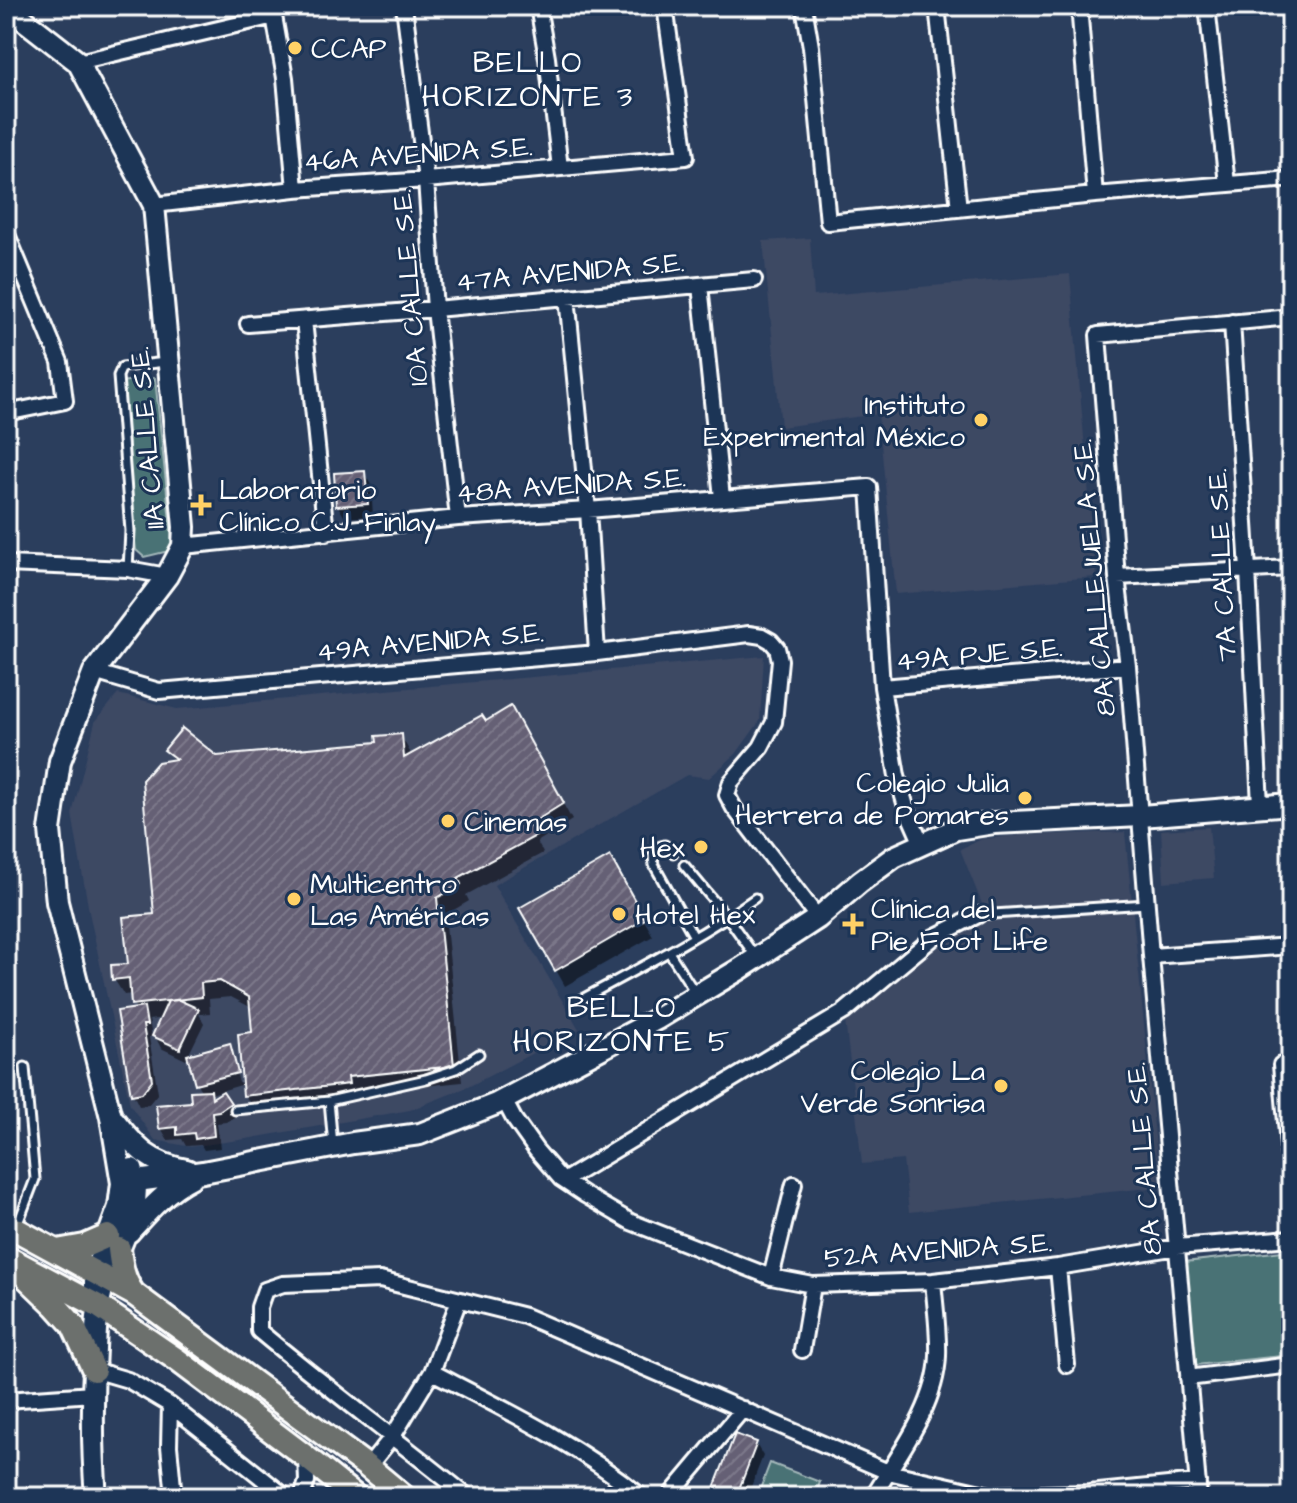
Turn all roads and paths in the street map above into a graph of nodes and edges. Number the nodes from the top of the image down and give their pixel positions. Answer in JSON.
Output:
{"nodes":[{"id":1,"x":6,"y":6,"type":"edge"},
{"id":2,"x":404,"y":6,"type":"edge"},
{"id":3,"x":538,"y":6,"type":"edge"},
{"id":4,"x":665,"y":6,"type":"edge"},
{"id":5,"x":804,"y":6,"type":"edge"},
{"id":6,"x":937,"y":6,"type":"edge"},
{"id":7,"x":1079,"y":6,"type":"edge"},
{"id":8,"x":1207,"y":6,"type":"edge"},
{"id":9,"x":78,"y":62,"type":"junction"},
{"id":10,"x":560,"y":168,"type":"junction"},
{"id":11,"x":1291,"y":179,"type":"edge"},
{"id":12,"x":426,"y":180,"type":"junction"},
{"id":13,"x":1227,"y":184,"type":"junction"},
{"id":14,"x":295,"y":189,"type":"junction"},
{"id":15,"x":1095,"y":195,"type":"junction"},
{"id":16,"x":154,"y":205,"type":"junction"},
{"id":17,"x":959,"y":209,"type":"junction"},
{"id":18,"x":6,"y":232,"type":"edge"},
{"id":19,"x":754,"y":280,"type":"dead end"},
{"id":20,"x":700,"y":285,"type":"junction"},
{"id":21,"x":567,"y":297,"type":"junction"},
{"id":22,"x":435,"y":309,"type":"junction"},
{"id":23,"x":1291,"y":317,"type":"edge"},
{"id":24,"x":304,"y":320,"type":"junction"},
{"id":25,"x":1232,"y":322,"type":"junction"},
{"id":26,"x":248,"y":324,"type":"dead end"},
{"id":27,"x":168,"y":362,"type":"junction"},
{"id":28,"x":6,"y":413,"type":"edge"},
{"id":29,"x":722,"y":498,"type":"junction"},
{"id":30,"x":588,"y":510,"type":"junction"},
{"id":31,"x":458,"y":518,"type":"junction"},
{"id":32,"x":326,"y":533,"type":"junction"},
{"id":33,"x":183,"y":546,"type":"junction"},
{"id":34,"x":6,"y":564,"type":"edge"},
{"id":35,"x":1291,"y":568,"type":"edge"},
{"id":36,"x":128,"y":569,"type":"junction"},
{"id":37,"x":1248,"y":570,"type":"junction"},
{"id":38,"x":167,"y":576,"type":"junction"},
{"id":39,"x":1117,"y":577,"type":"junction"},
{"id":40,"x":597,"y":653,"type":"junction"},
{"id":41,"x":1128,"y":666,"type":"junction"},
{"id":42,"x":94,"y":672,"type":"junction"},
{"id":43,"x":882,"y":687,"type":"junction"},
{"id":44,"x":1291,"y":804,"type":"edge"},
{"id":45,"x":1260,"y":805,"type":"junction"},
{"id":46,"x":1141,"y":816,"type":"junction"},
{"id":47,"x":922,"y":844,"type":"junction"},
{"id":48,"x":673,"y":853,"type":"dead end"},
{"id":49,"x":684,"y":865,"type":"dead end"},
{"id":50,"x":755,"y":898,"type":"dead end"},
{"id":51,"x":1147,"y":904,"type":"junction"},
{"id":52,"x":978,"y":915,"type":"joint"},
{"id":53,"x":728,"y":918,"type":"junction"},
{"id":54,"x":818,"y":918,"type":"junction"},
{"id":55,"x":694,"y":937,"type":"junction"},
{"id":56,"x":1291,"y":946,"type":"edge"},
{"id":57,"x":669,"y":952,"type":"junction"},
{"id":58,"x":1151,"y":956,"type":"junction"},
{"id":59,"x":757,"y":958,"type":"junction"},
{"id":60,"x":697,"y":996,"type":"junction"},
{"id":61,"x":582,"y":999,"type":"dead end"},
{"id":62,"x":479,"y":1054,"type":"dead end"},
{"id":63,"x":1281,"y":1065,"type":"dead end"},
{"id":64,"x":25,"y":1067,"type":"dead end"},
{"id":65,"x":504,"y":1100,"type":"junction"},
{"id":66,"x":329,"y":1101,"type":"junction"},
{"id":67,"x":235,"y":1110,"type":"dead end"},
{"id":68,"x":111,"y":1117,"type":"junction"},
{"id":69,"x":333,"y":1147,"type":"junction"},
{"id":70,"x":203,"y":1172,"type":"junction"},
{"id":71,"x":561,"y":1179,"type":"junction"},
{"id":72,"x":1291,"y":1180,"type":"edge"},
{"id":73,"x":129,"y":1182,"type":"junction"},
{"id":74,"x":794,"y":1184,"type":"dead end"},
{"id":75,"x":11,"y":1226,"type":"edge"},
{"id":76,"x":1291,"y":1238,"type":"edge"},
{"id":77,"x":117,"y":1241,"type":"junction"},
{"id":78,"x":1177,"y":1247,"type":"junction"},
{"id":79,"x":57,"y":1251,"type":"junction"},
{"id":80,"x":6,"y":1257,"type":"edge"},
{"id":81,"x":1058,"y":1267,"type":"junction"},
{"id":82,"x":101,"y":1275,"type":"junction"},
{"id":83,"x":771,"y":1277,"type":"junction"},
{"id":84,"x":933,"y":1281,"type":"junction"},
{"id":85,"x":813,"y":1285,"type":"junction"},
{"id":86,"x":134,"y":1294,"type":"junction"},
{"id":87,"x":459,"y":1300,"type":"junction"},
{"id":88,"x":98,"y":1306,"type":"junction"},
{"id":89,"x":802,"y":1350,"type":"dead end"},
{"id":90,"x":1067,"y":1365,"type":"dead end"},
{"id":91,"x":1291,"y":1365,"type":"edge"},
{"id":92,"x":94,"y":1370,"type":"junction"},
{"id":93,"x":432,"y":1372,"type":"junction"},
{"id":94,"x":1188,"y":1378,"type":"junction"},
{"id":95,"x":93,"y":1394,"type":"junction"},
{"id":96,"x":6,"y":1400,"type":"edge"},
{"id":97,"x":170,"y":1405,"type":"junction"},
{"id":98,"x":743,"y":1409,"type":"junction"},
{"id":99,"x":393,"y":1436,"type":"junction"},
{"id":100,"x":306,"y":1457,"type":"junction"},
{"id":101,"x":368,"y":1467,"type":"junction"},
{"id":102,"x":888,"y":1472,"type":"junction"},
{"id":103,"x":1198,"y":1489,"type":"edge"},
{"id":104,"x":1089,"y":1495,"type":"edge"},
{"id":105,"x":990,"y":1496,"type":"edge"},
{"id":106,"x":96,"y":1497,"type":"edge"},
{"id":107,"x":174,"y":1497,"type":"edge"},
{"id":108,"x":286,"y":1497,"type":"edge"},
{"id":109,"x":302,"y":1497,"type":"edge"},
{"id":110,"x":356,"y":1497,"type":"edge"},
{"id":111,"x":404,"y":1497,"type":"edge"},
{"id":112,"x":468,"y":1497,"type":"edge"},
{"id":113,"x":642,"y":1497,"type":"edge"},
{"id":114,"x":669,"y":1497,"type":"edge"},
{"id":115,"x":873,"y":1497,"type":"edge"}],
"edges":[{"from":1,"to":9,"type":"street","name":"11A CALLE S.E."},
{"from":2,"to":12,"type":"street","name":"10A CALLE S.E."},
{"from":3,"to":10,"type":"street"},
{"from":4,"to":10,"type":"street","name":"46A AVENIDA S.E."},
{"from":5,"to":17,"type":"street"},
{"from":6,"to":17,"type":"street"},
{"from":7,"to":15,"type":"street"},
{"from":8,"to":13,"type":"street"},
{"from":9,"to":14,"type":"street"},
{"from":9,"to":16,"type":"street","name":"11A CALLE S.E."},
{"from":10,"to":12,"type":"street","name":"46A AVENIDA S.E."},
{"from":11,"to":13,"type":"street"},
{"from":12,"to":14,"type":"street","name":"46A AVENIDA S.E."},
{"from":12,"to":22,"type":"street","name":"10A CALLE S.E."},
{"from":13,"to":15,"type":"street"},
{"from":14,"to":16,"type":"street","name":"46A AVENIDA S.E."},
{"from":15,"to":17,"type":"street"},
{"from":16,"to":27,"type":"street","name":"11A CALLE S.E."},
{"from":18,"to":28,"type":"street"},
{"from":19,"to":20,"type":"street","name":"47A AVENIDA S.E."},
{"from":20,"to":21,"type":"street","name":"47A AVENIDA S.E."},
{"from":20,"to":29,"type":"street"},
{"from":21,"to":22,"type":"street","name":"47A AVENIDA S.E."},
{"from":21,"to":30,"type":"street"},
{"from":22,"to":24,"type":"street","name":"47A AVENIDA S.E."},
{"from":22,"to":31,"type":"street","name":"10A CALLE S.E."},
{"from":23,"to":25,"type":"street"},
{"from":24,"to":26,"type":"street","name":"47A AVENIDA S.E."},
{"from":24,"to":32,"type":"street"},
{"from":25,"to":37,"type":"street","name":"7A CALLE S.E."},
{"from":25,"to":39,"type":"street","name":"8A CALLEJUELA S.E."},
{"from":27,"to":33,"type":"street","name":"11A CALLE S.E."},
{"from":27,"to":36,"type":"lane"},
{"from":29,"to":30,"type":"street","name":"48A AVENIDA S.E."},
{"from":29,"to":43,"type":"street","name":"48A AVENIDA S.E."},
{"from":30,"to":31,"type":"street","name":"48A AVENIDA S.E."},
{"from":30,"to":40,"type":"street"},
{"from":31,"to":32,"type":"street","name":"48A AVENIDA S.E."},
{"from":32,"to":33,"type":"street","name":"48A AVENIDA S.E."},
{"from":33,"to":38,"type":"street","name":"11A CALLE S.E."},
{"from":34,"to":36,"type":"street"},
{"from":35,"to":37,"type":"street"},
{"from":36,"to":38,"type":"street"},
{"from":37,"to":39,"type":"street"},
{"from":37,"to":45,"type":"street","name":"7A CALLE S.E."},
{"from":38,"to":42,"type":"street","name":"11A CALLE S.E."},
{"from":39,"to":41,"type":"street","name":"8A CALLEJUELA S.E."},
{"from":40,"to":42,"type":"street","name":"49A AVENIDA S.E."},
{"from":40,"to":54,"type":"street","name":"49A AVENIDA S.E."},
{"from":41,"to":43,"type":"street","name":"49A PJE S.E."},
{"from":41,"to":46,"type":"street","name":"8A CALLEJUELA S.E."},
{"from":42,"to":68,"type":"street","name":"11A CALLE S.E."},
{"from":43,"to":47,"type":"street"},
{"from":44,"to":45,"type":"street"},
{"from":45,"to":46,"type":"street"},
{"from":46,"to":47,"type":"street"},
{"from":46,"to":51,"type":"street","name":"8A CALLE S.E."},
{"from":47,"to":54,"type":"street"},
{"from":48,"to":55,"type":"lane"},
{"from":49,"to":53,"type":"lane"},
{"from":50,"to":53,"type":"lane"},
{"from":51,"to":52,"type":"lane"},
{"from":51,"to":58,"type":"street","name":"8A CALLE S.E."},
{"from":52,"to":71,"type":"street"},
{"from":53,"to":55,"type":"lane"},
{"from":53,"to":59,"type":"lane"},
{"from":54,"to":59,"type":"street"},
{"from":55,"to":57,"type":"lane"},
{"from":56,"to":58,"type":"street"},
{"from":57,"to":60,"type":"lane"},
{"from":57,"to":61,"type":"lane"},
{"from":58,"to":78,"type":"street","name":"8A CALLE S.E."},
{"from":59,"to":60,"type":"street"},
{"from":60,"to":65,"type":"street"},
{"from":62,"to":66,"type":"lane"},
{"from":63,"to":72,"type":"street"},
{"from":64,"to":75,"type":"lane"},
{"from":65,"to":69,"type":"street"},
{"from":65,"to":71,"type":"street"},
{"from":66,"to":67,"type":"lane"},
{"from":66,"to":69,"type":"lane"},
{"from":68,"to":70,"type":"street"},
{"from":68,"to":73,"type":"street","name":"11A CALLE S.E."},
{"from":69,"to":70,"type":"street"},
{"from":70,"to":73,"type":"street"},
{"from":70,"to":77,"type":"street"},
{"from":71,"to":83,"type":"street","name":"52A AVENIDA S.E."},
{"from":73,"to":77,"type":"street"},
{"from":74,"to":83,"type":"street"},
{"from":75,"to":79,"type":"main road"},
{"from":76,"to":78,"type":"street","name":"52A AVENIDA S.E."},
{"from":77,"to":79,"type":"main road"},
{"from":77,"to":82,"type":"street"},
{"from":77,"to":86,"type":"main road"},
{"from":78,"to":81,"type":"street","name":"52A AVENIDA S.E."},
{"from":78,"to":94,"type":"street","name":"8A CALLE S.E."},
{"from":79,"to":82,"type":"main road"},
{"from":80,"to":88,"type":"main road"},
{"from":80,"to":92,"type":"main road"},
{"from":81,"to":84,"type":"street","name":"52A AVENIDA S.E."},
{"from":81,"to":90,"type":"street"},
{"from":82,"to":86,"type":"main road"},
{"from":82,"to":88,"type":"street"},
{"from":83,"to":85,"type":"street","name":"52A AVENIDA S.E."},
{"from":84,"to":85,"type":"street","name":"52A AVENIDA S.E."},
{"from":84,"to":102,"type":"street"},
{"from":85,"to":89,"type":"street"},
{"from":86,"to":101,"type":"main road"},
{"from":87,"to":93,"type":"street"},
{"from":87,"to":98,"type":"street"},
{"from":87,"to":99,"type":"street"},
{"from":88,"to":92,"type":"street"},
{"from":88,"to":100,"type":"main road"},
{"from":91,"to":94,"type":"street"},
{"from":92,"to":95,"type":"street"},
{"from":92,"to":97,"type":"street"},
{"from":93,"to":99,"type":"street"},
{"from":93,"to":113,"type":"street"},
{"from":94,"to":103,"type":"street","name":"8A CALLE S.E."},
{"from":95,"to":96,"type":"street"},
{"from":95,"to":106,"type":"street"},
{"from":97,"to":107,"type":"street"},
{"from":97,"to":108,"type":"street"},
{"from":98,"to":102,"type":"street"},
{"from":98,"to":114,"type":"street"},
{"from":99,"to":101,"type":"street"},
{"from":99,"to":112,"type":"street"},
{"from":100,"to":109,"type":"street"},
{"from":100,"to":110,"type":"main road"},
{"from":101,"to":111,"type":"main road"},
{"from":102,"to":105,"type":"street"},
{"from":102,"to":115,"type":"street"},
{"from":103,"to":104,"type":"street"},
{"from":104,"to":105,"type":"street"}]}
